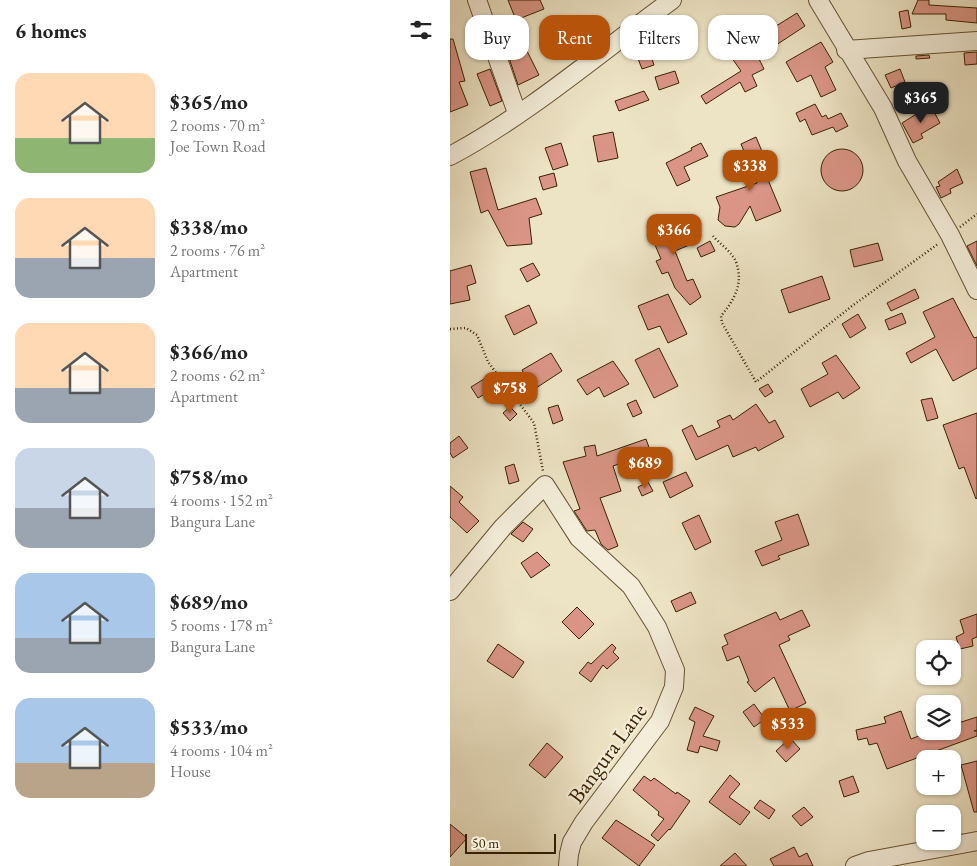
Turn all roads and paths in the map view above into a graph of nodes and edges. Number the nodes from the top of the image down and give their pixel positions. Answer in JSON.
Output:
{"nodes":[{"id":1,"x":477,"y":0,"type":"edge"},
{"id":2,"x":672,"y":0,"type":"edge"},
{"id":3,"x":818,"y":0,"type":"edge"},
{"id":4,"x":977,"y":41,"type":"edge"},
{"id":5,"x":846,"y":50,"type":"junction"},
{"id":6,"x":517,"y":113,"type":"junction"},
{"id":7,"x":450,"y":156,"type":"edge"},
{"id":8,"x":977,"y":214,"type":"edge"},
{"id":9,"x":950,"y":235,"type":"junction"},
{"id":10,"x":713,"y":236,"type":"dead end"},
{"id":11,"x":977,"y":290,"type":"edge"},
{"id":12,"x":450,"y":329,"type":"edge"},
{"id":13,"x":545,"y":485,"type":"junction"},
{"id":14,"x":450,"y":591,"type":"edge"},
{"id":15,"x":977,"y":841,"type":"edge"},
{"id":16,"x":568,"y":866,"type":"edge"},
{"id":17,"x":855,"y":866,"type":"edge"}],
"edges":[{"from":1,"to":6,"type":"street"},
{"from":2,"to":6,"type":"street"},
{"from":3,"to":5,"type":"street"},
{"from":4,"to":5,"type":"street"},
{"from":5,"to":9,"type":"street"},
{"from":6,"to":7,"type":"street"},
{"from":8,"to":9,"type":"path"},
{"from":9,"to":10,"type":"path"},
{"from":9,"to":11,"type":"street"},
{"from":12,"to":13,"type":"path"},
{"from":13,"to":14,"type":"street"},
{"from":13,"to":16,"type":"street","name":"Bangura Lane"},
{"from":15,"to":17,"type":"street"}]}
